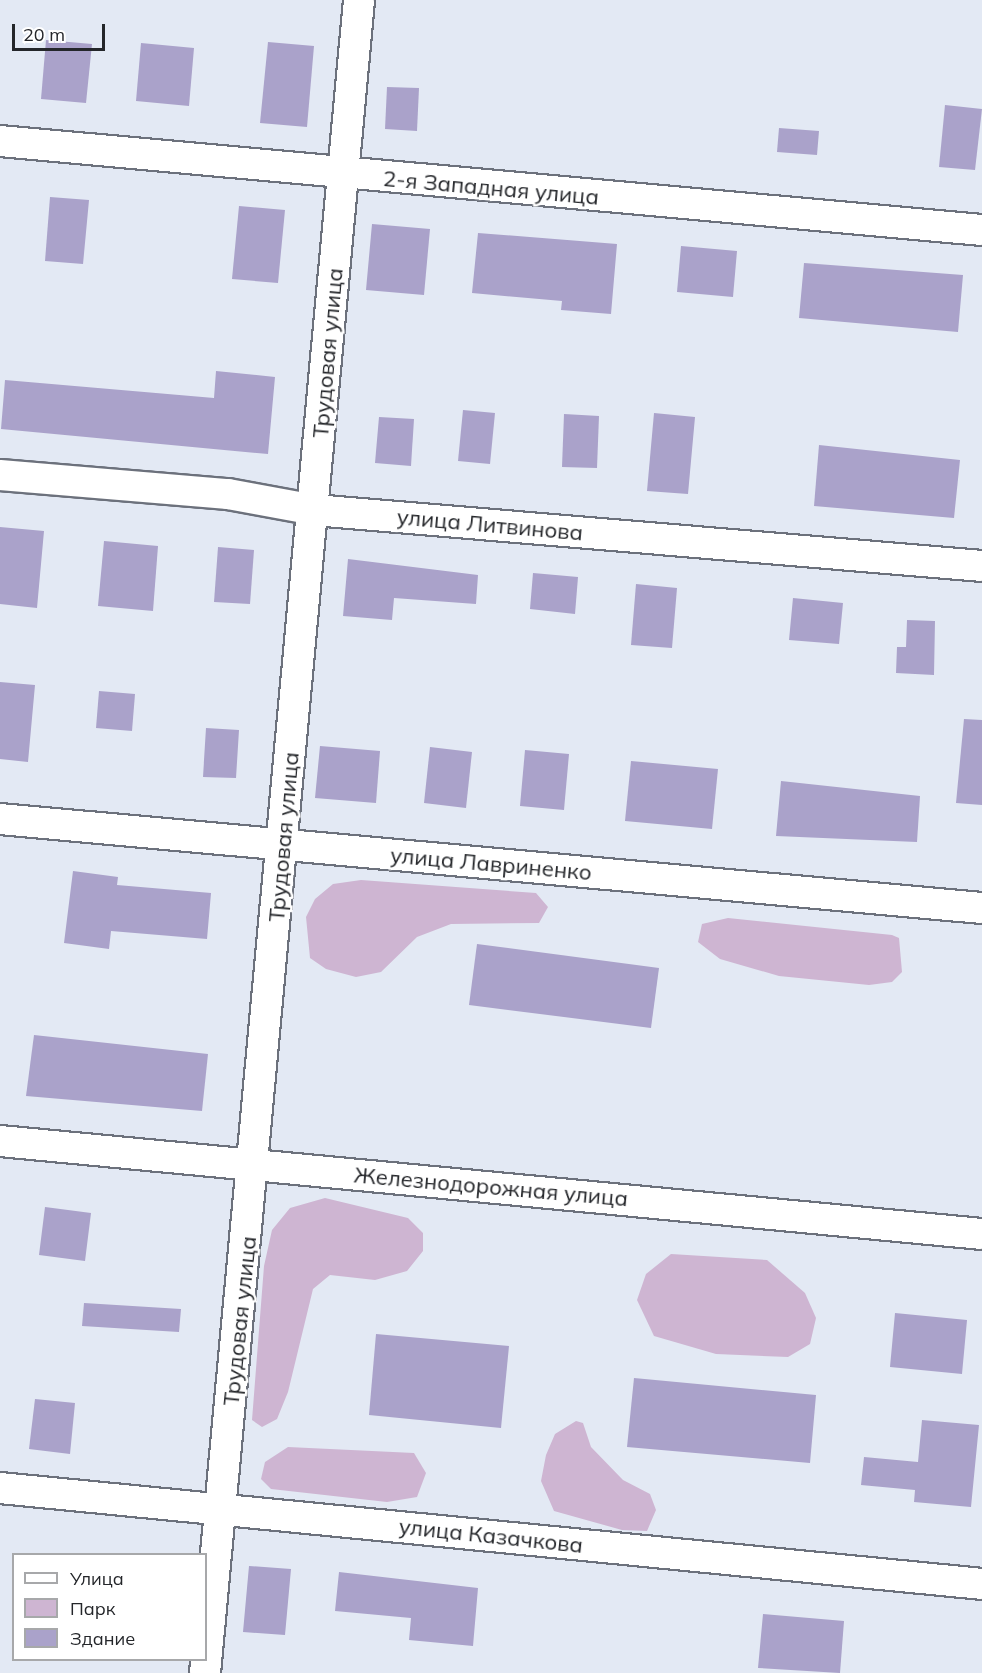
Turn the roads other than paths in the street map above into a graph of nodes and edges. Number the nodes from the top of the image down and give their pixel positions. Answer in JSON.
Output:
{"nodes":[{"id":1,"x":359,"y":0,"type":"edge"},
{"id":2,"x":0,"y":141,"type":"edge"},
{"id":3,"x":343,"y":176,"type":"junction"},
{"id":4,"x":982,"y":230,"type":"edge"},
{"id":5,"x":0,"y":475,"type":"edge"},
{"id":6,"x":314,"y":510,"type":"junction"},
{"id":7,"x":982,"y":566,"type":"edge"},
{"id":8,"x":0,"y":819,"type":"edge"},
{"id":9,"x":284,"y":845,"type":"junction"},
{"id":10,"x":982,"y":908,"type":"edge"},
{"id":11,"x":0,"y":1141,"type":"edge"},
{"id":12,"x":255,"y":1164,"type":"junction"},
{"id":13,"x":982,"y":1234,"type":"edge"},
{"id":14,"x":0,"y":1488,"type":"edge"},
{"id":15,"x":221,"y":1510,"type":"junction"},
{"id":16,"x":982,"y":1584,"type":"edge"},
{"id":17,"x":207,"y":1653,"type":"edge"}],
"edges":[{"from":1,"to":3,"type":"street","name":"Трудовая улица"},
{"from":2,"to":3,"type":"street","name":"2-я Западная улица"},
{"from":3,"to":4,"type":"street","name":"2-я Западная улица"},
{"from":3,"to":6,"type":"street","name":"Трудовая улица"},
{"from":5,"to":6,"type":"street","name":"улица Литвинова"},
{"from":6,"to":7,"type":"street","name":"улица Литвинова"},
{"from":6,"to":9,"type":"street","name":"Трудовая улица"},
{"from":8,"to":9,"type":"street","name":"улица Лавриненко"},
{"from":9,"to":10,"type":"street","name":"улица Лавриненко"},
{"from":9,"to":12,"type":"street","name":"Трудовая улица"},
{"from":11,"to":12,"type":"street","name":"Железнодорожная улица"},
{"from":12,"to":13,"type":"street","name":"Железнодорожная улица"},
{"from":12,"to":15,"type":"street","name":"Трудовая улица"},
{"from":14,"to":15,"type":"street","name":"улица Казачкова"},
{"from":15,"to":16,"type":"street","name":"улица Казачкова"},
{"from":15,"to":17,"type":"street","name":"Трудовая улица"}]}
